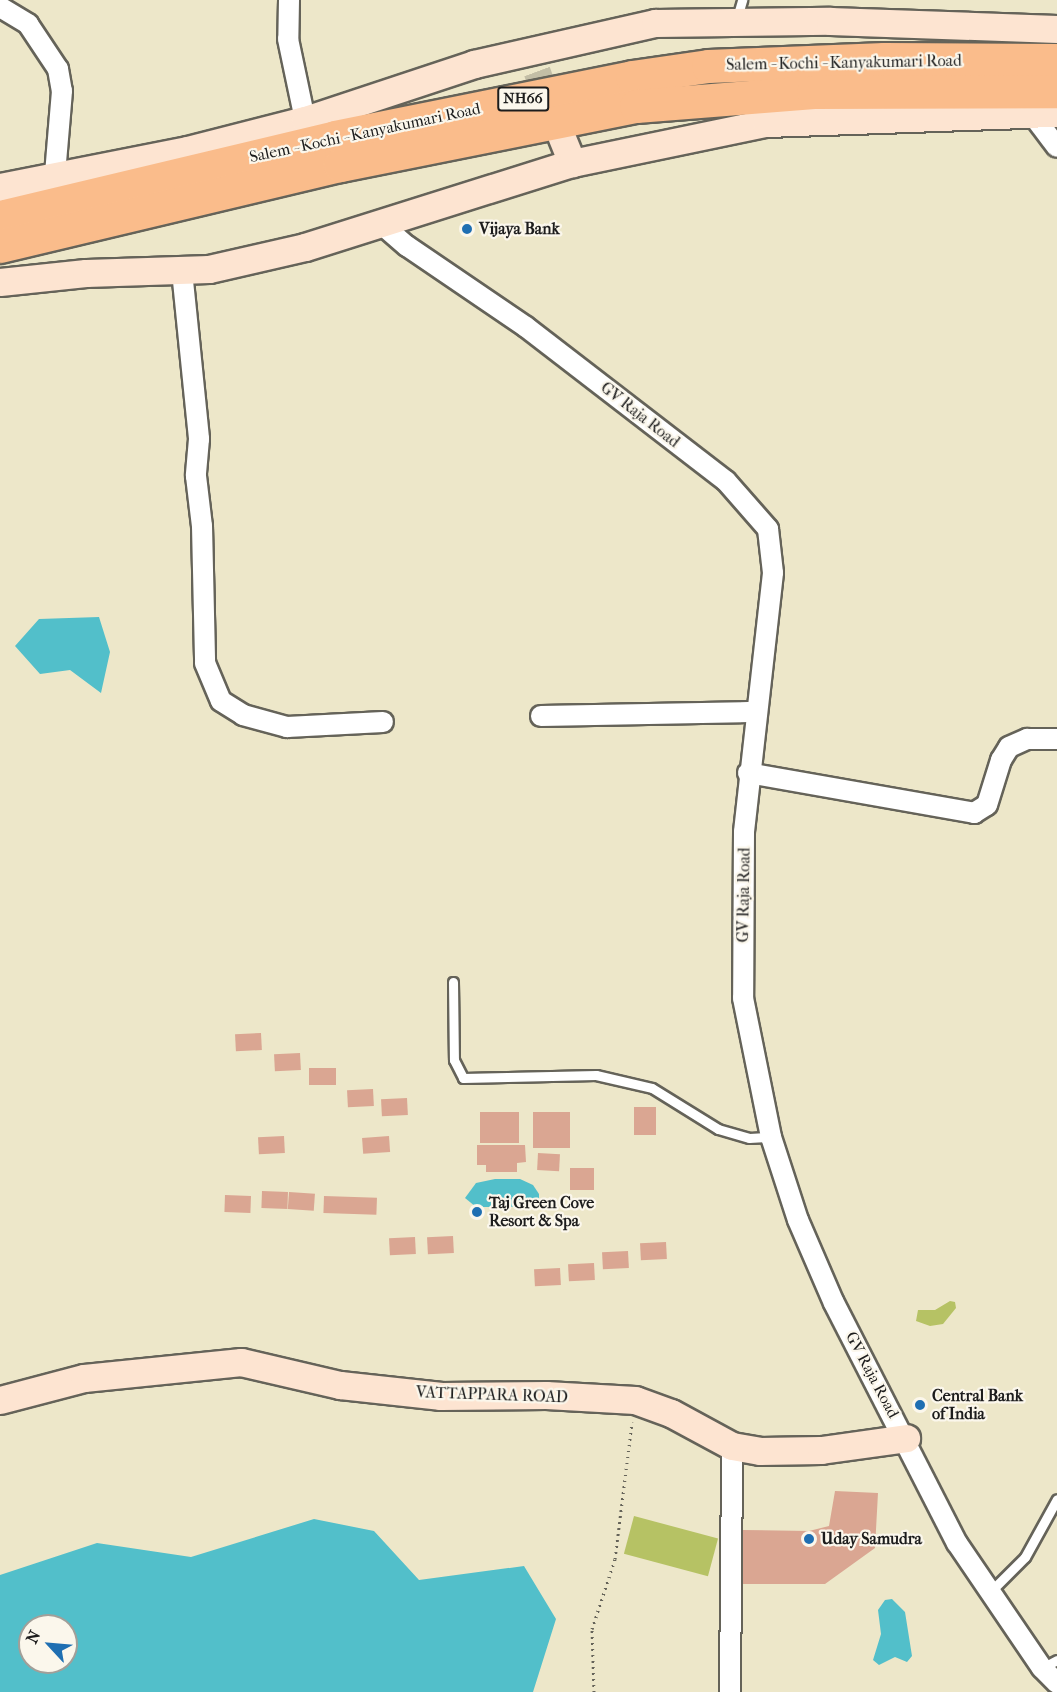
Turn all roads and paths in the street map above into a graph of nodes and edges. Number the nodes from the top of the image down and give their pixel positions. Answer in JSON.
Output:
{"nodes":[{"id":1,"x":289,"y":0,"type":"edge"},
{"id":2,"x":0,"y":7,"type":"edge"},
{"id":3,"x":739,"y":12,"type":"edge"},
{"id":4,"x":1057,"y":28,"type":"edge"},
{"id":5,"x":1057,"y":60,"type":"edge"},
{"id":6,"x":1057,"y":91,"type":"edge"},
{"id":7,"x":1044,"y":113,"type":"edge"},
{"id":8,"x":305,"y":120,"type":"junction"},
{"id":9,"x":558,"y":128,"type":"tunnel mouth"},
{"id":10,"x":1057,"y":147,"type":"edge"},
{"id":11,"x":338,"y":151,"type":"junction"},
{"id":12,"x":572,"y":163,"type":"junction"},
{"id":13,"x":55,"y":174,"type":"junction"},
{"id":14,"x":0,"y":187,"type":"edge"},
{"id":15,"x":0,"y":217,"type":"edge"},
{"id":16,"x":379,"y":222,"type":"junction"},
{"id":17,"x":0,"y":246,"type":"edge"},
{"id":18,"x":182,"y":271,"type":"junction"},
{"id":19,"x":0,"y":282,"type":"edge"},
{"id":20,"x":756,"y":712,"type":"junction"},
{"id":21,"x":541,"y":716,"type":"dead end"},
{"id":22,"x":383,"y":722,"type":"dead end"},
{"id":23,"x":1057,"y":738,"type":"edge"},
{"id":24,"x":748,"y":773,"type":"junction"},
{"id":25,"x":453,"y":982,"type":"dead end"},
{"id":26,"x":771,"y":1137,"type":"junction"},
{"id":27,"x":0,"y":1400,"type":"edge"},
{"id":28,"x":635,"y":1400,"type":"junction"},
{"id":29,"x":906,"y":1438,"type":"junction"},
{"id":30,"x":732,"y":1446,"type":"junction"},
{"id":31,"x":1057,"y":1499,"type":"edge"},
{"id":32,"x":990,"y":1592,"type":"junction"},
{"id":33,"x":1049,"y":1664,"type":"edge"},
{"id":34,"x":1057,"y":1683,"type":"edge"},
{"id":35,"x":594,"y":1692,"type":"edge"},
{"id":36,"x":730,"y":1692,"type":"edge"}],
"edges":[{"from":1,"to":8,"type":"street"},
{"from":2,"to":13,"type":"street"},
{"from":3,"to":4,"type":"street"},
{"from":3,"to":8,"type":"street"},
{"from":5,"to":11,"type":"highway","name":"Salem - Kochi - Kanyakumari Road","number":"NH66"},
{"from":6,"to":11,"type":"highway","name":"Salem - Kochi - Kanyakumari Road","number":"NH66"},
{"from":7,"to":10,"type":"street"},
{"from":7,"to":12,"type":"street"},
{"from":8,"to":13,"type":"street"},
{"from":9,"to":12,"type":"street"},
{"from":11,"to":15,"type":"highway","name":"Salem - Kochi - Kanyakumari Road","number":"NH66"},
{"from":11,"to":17,"type":"highway","name":"Salem - Kochi - Kanyakumari Road","number":"NH66"},
{"from":12,"to":16,"type":"street"},
{"from":13,"to":14,"type":"street"},
{"from":16,"to":18,"type":"street"},
{"from":16,"to":20,"type":"street","name":"GV Raja Road"},
{"from":18,"to":19,"type":"street"},
{"from":18,"to":22,"type":"street"},
{"from":20,"to":21,"type":"street"},
{"from":20,"to":24,"type":"street","name":"GV Raja Road"},
{"from":23,"to":24,"type":"street"},
{"from":24,"to":26,"type":"street","name":"GV Raja Road"},
{"from":25,"to":26,"type":"lane"},
{"from":26,"to":29,"type":"street","name":"GV Raja Road"},
{"from":27,"to":28,"type":"street","name":"VATTAPPARA ROAD"},
{"from":28,"to":30,"type":"street","name":"VATTAPPARA ROAD"},
{"from":28,"to":35,"type":"path"},
{"from":29,"to":30,"type":"street","name":"VATTAPPARA ROAD"},
{"from":29,"to":32,"type":"street","name":"GV Raja Road"},
{"from":30,"to":36,"type":"street"},
{"from":31,"to":32,"type":"lane"},
{"from":32,"to":33,"type":"street","name":"GV Raja Road"},
{"from":33,"to":34,"type":"street","name":"GV Raja Road"}]}
